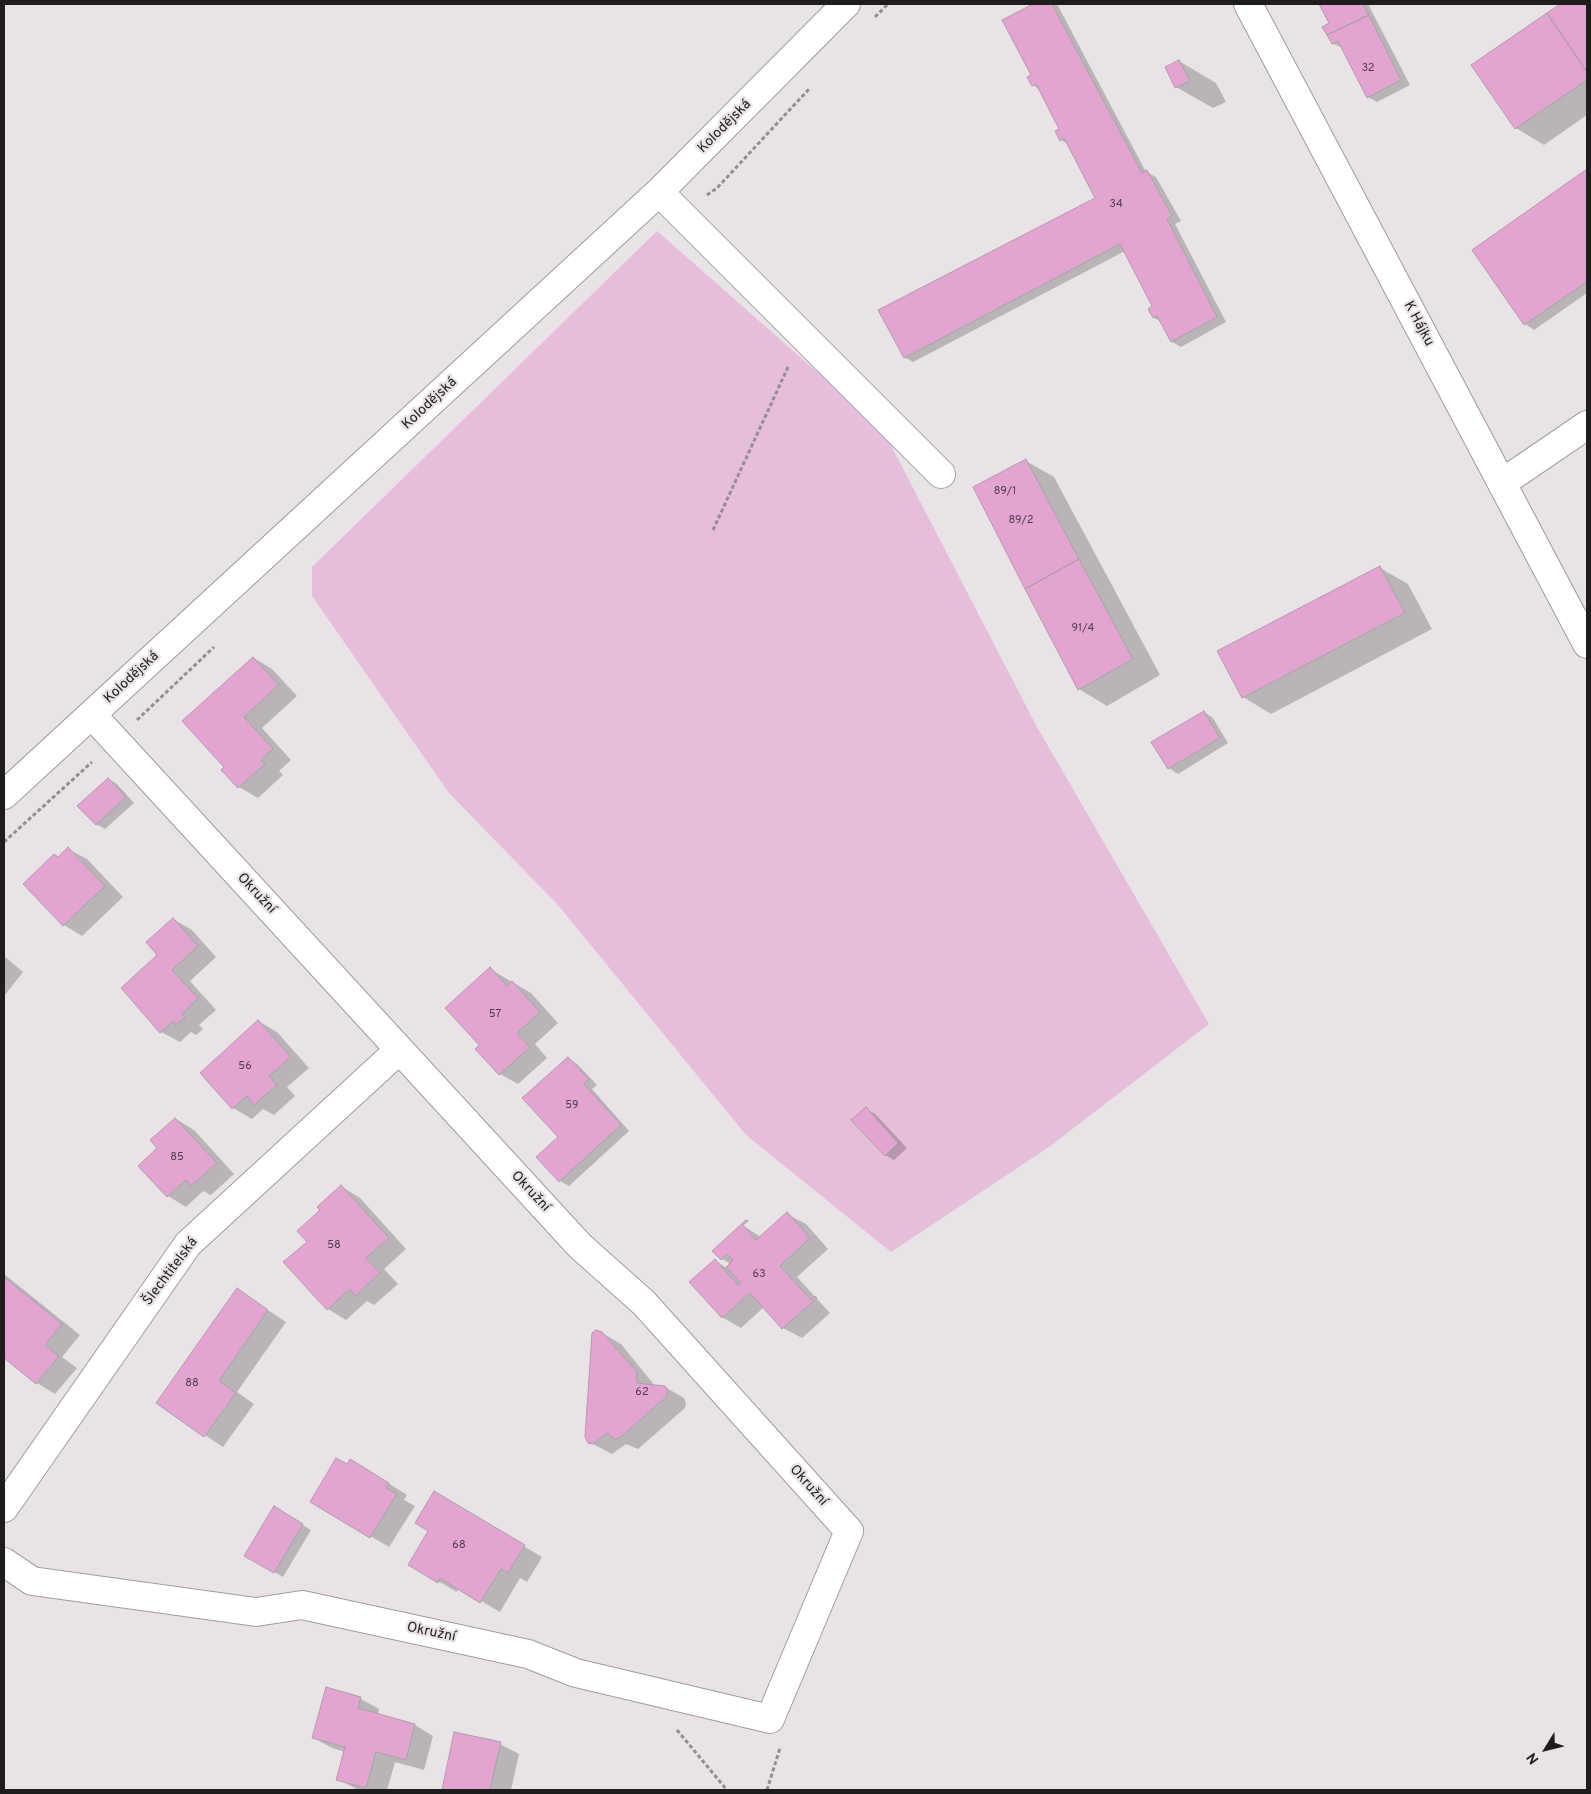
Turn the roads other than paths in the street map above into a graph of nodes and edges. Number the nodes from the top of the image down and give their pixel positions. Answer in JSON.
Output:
{"nodes":[{"id":1,"x":846,"y":4,"type":"edge"},
{"id":2,"x":1248,"y":4,"type":"edge"},
{"id":3,"x":659,"y":192,"type":"junction"},
{"id":4,"x":1587,"y":425,"type":"edge"},
{"id":5,"x":941,"y":474,"type":"dead end"},
{"id":6,"x":1502,"y":483,"type":"junction"},
{"id":7,"x":1587,"y":644,"type":"edge"},
{"id":8,"x":92,"y":715,"type":"junction"},
{"id":9,"x":4,"y":795,"type":"edge"},
{"id":10,"x":399,"y":1050,"type":"junction"},
{"id":11,"x":4,"y":1508,"type":"edge"},
{"id":12,"x":4,"y":1562,"type":"edge"}],
"edges":[{"from":1,"to":3,"type":"street","name":"Kolodějská"},
{"from":2,"to":6,"type":"street","name":"K Hájku"},
{"from":3,"to":5,"type":"street"},
{"from":3,"to":8,"type":"street","name":"Kolodějská"},
{"from":4,"to":6,"type":"street"},
{"from":6,"to":7,"type":"street","name":"K Hájku"},
{"from":8,"to":9,"type":"street","name":"Kolodějská"},
{"from":8,"to":10,"type":"street","name":"Okružní"},
{"from":10,"to":11,"type":"street","name":"Šlechtitelská"},
{"from":10,"to":12,"type":"street","name":"Okružní"}]}
